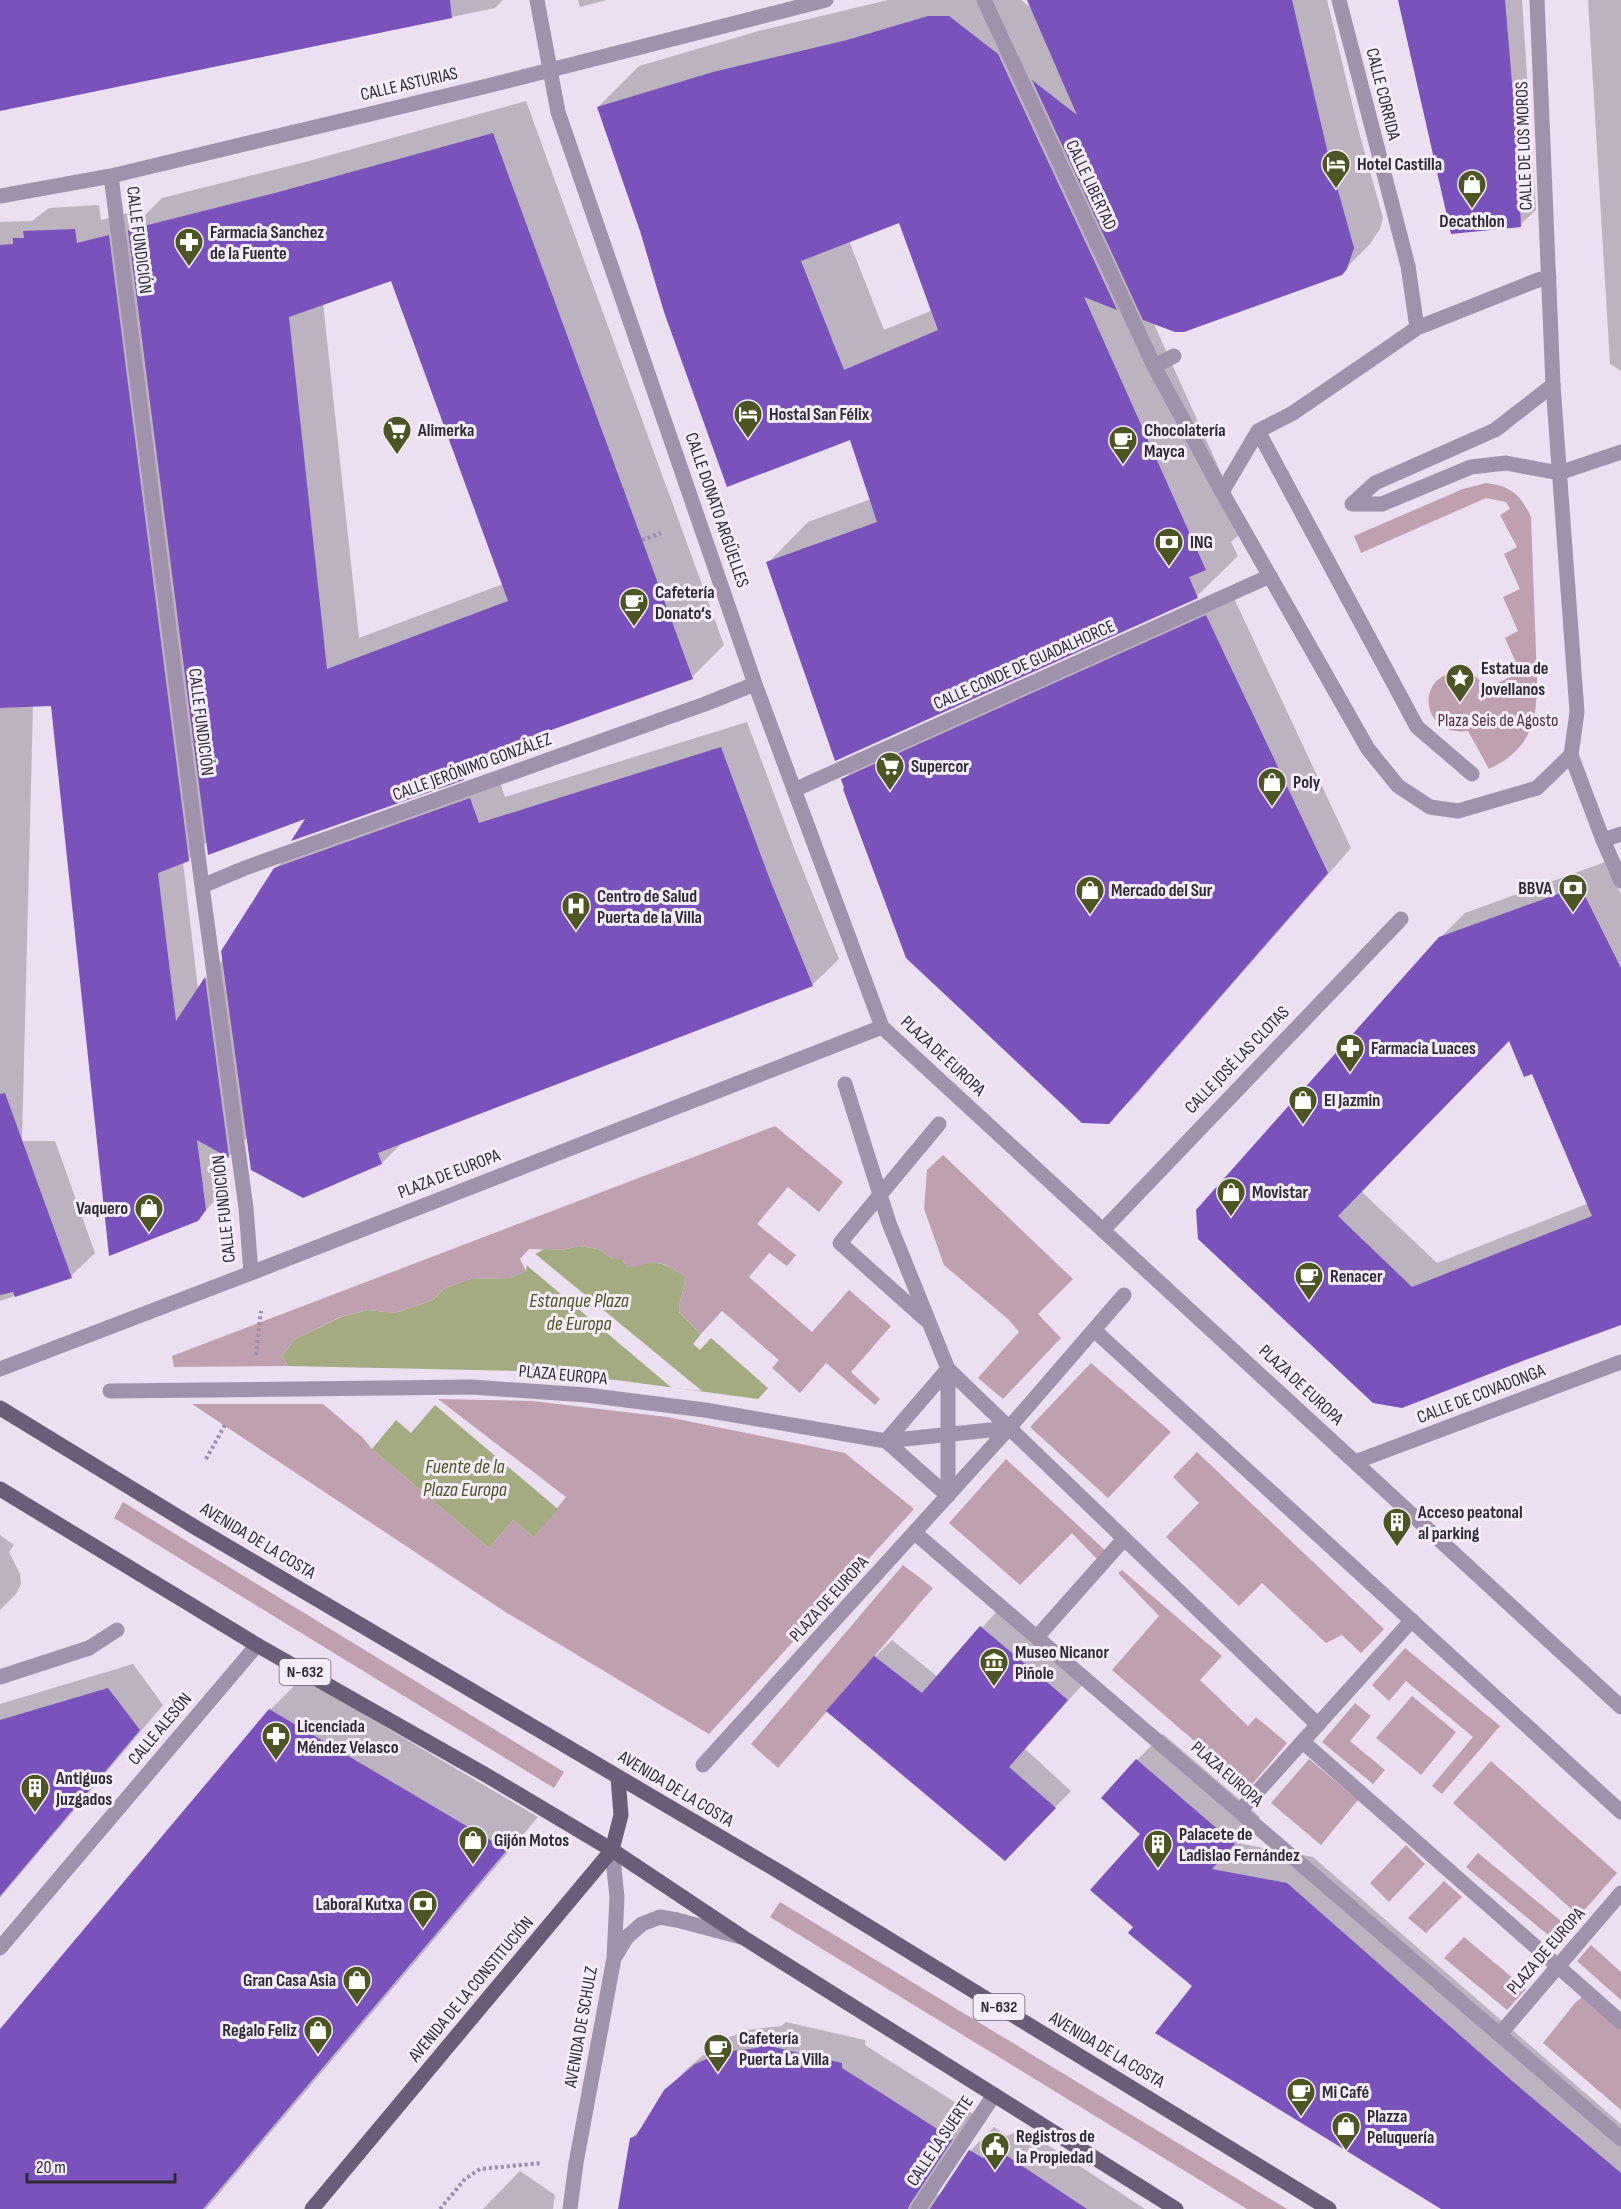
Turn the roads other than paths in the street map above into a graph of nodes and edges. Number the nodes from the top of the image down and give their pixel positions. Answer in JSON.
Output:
{"nodes":[{"id":1,"x":537,"y":0,"type":"edge"},
{"id":2,"x":826,"y":0,"type":"edge"},
{"id":3,"x":984,"y":0,"type":"edge"},
{"id":4,"x":1339,"y":0,"type":"edge"},
{"id":5,"x":1537,"y":0,"type":"edge"},
{"id":6,"x":550,"y":69,"type":"junction"},
{"id":7,"x":111,"y":176,"type":"junction"},
{"id":8,"x":0,"y":196,"type":"edge"},
{"id":9,"x":1544,"y":279,"type":"junction"},
{"id":10,"x":1417,"y":328,"type":"junction"},
{"id":11,"x":1174,"y":356,"type":"dead end"},
{"id":12,"x":1154,"y":366,"type":"junction"},
{"id":13,"x":1553,"y":385,"type":"junction"},
{"id":14,"x":1258,"y":430,"type":"junction"},
{"id":15,"x":1621,"y":452,"type":"edge"},
{"id":16,"x":1559,"y":473,"type":"junction"},
{"id":17,"x":1222,"y":492,"type":"junction"},
{"id":18,"x":1270,"y":576,"type":"junction"},
{"id":19,"x":755,"y":684,"type":"junction"},
{"id":20,"x":1571,"y":755,"type":"junction"},
{"id":21,"x":1472,"y":774,"type":"dead end"},
{"id":22,"x":794,"y":790,"type":"junction"},
{"id":23,"x":1621,"y":834,"type":"edge"},
{"id":24,"x":1603,"y":840,"type":"junction"},
{"id":25,"x":1621,"y":880,"type":"edge"},
{"id":26,"x":202,"y":886,"type":"junction"},
{"id":27,"x":1401,"y":919,"type":"dead end"},
{"id":28,"x":882,"y":1027,"type":"junction"},
{"id":29,"x":845,"y":1084,"type":"dead end"},
{"id":30,"x":939,"y":1124,"type":"dead end"},
{"id":31,"x":880,"y":1195,"type":"junction"},
{"id":32,"x":1103,"y":1230,"type":"junction"},
{"id":33,"x":250,"y":1273,"type":"junction"},
{"id":34,"x":1125,"y":1296,"type":"dead end"},
{"id":35,"x":930,"y":1323,"type":"junction"},
{"id":36,"x":1094,"y":1330,"type":"junction"},
{"id":37,"x":1621,"y":1362,"type":"edge"},
{"id":38,"x":0,"y":1369,"type":"edge"},
{"id":39,"x":948,"y":1369,"type":"junction"},
{"id":40,"x":110,"y":1391,"type":"dead end"},
{"id":41,"x":0,"y":1408,"type":"edge"},
{"id":42,"x":1009,"y":1428,"type":"junction"},
{"id":43,"x":948,"y":1435,"type":"junction"},
{"id":44,"x":886,"y":1442,"type":"junction"},
{"id":45,"x":1355,"y":1462,"type":"junction"},
{"id":46,"x":0,"y":1489,"type":"edge"},
{"id":47,"x":948,"y":1496,"type":"junction"},
{"id":48,"x":915,"y":1533,"type":"junction"},
{"id":49,"x":1124,"y":1539,"type":"junction"},
{"id":50,"x":1412,"y":1620,"type":"junction"},
{"id":51,"x":117,"y":1630,"type":"dead end"},
{"id":52,"x":1037,"y":1637,"type":"junction"},
{"id":53,"x":256,"y":1645,"type":"junction"},
{"id":54,"x":0,"y":1677,"type":"edge"},
{"id":55,"x":1621,"y":1707,"type":"edge"},
{"id":56,"x":1318,"y":1725,"type":"junction"},
{"id":57,"x":1303,"y":1742,"type":"junction"},
{"id":58,"x":703,"y":1766,"type":"dead end"},
{"id":59,"x":618,"y":1778,"type":"junction"},
{"id":60,"x":1240,"y":1811,"type":"junction"},
{"id":61,"x":1621,"y":1812,"type":"edge"},
{"id":62,"x":612,"y":1850,"type":"junction"},
{"id":63,"x":1621,"y":1893,"type":"edge"},
{"id":64,"x":744,"y":1938,"type":"junction"},
{"id":65,"x":0,"y":1948,"type":"edge"},
{"id":66,"x":614,"y":1958,"type":"junction"},
{"id":67,"x":1558,"y":1967,"type":"junction"},
{"id":68,"x":1621,"y":2022,"type":"edge"},
{"id":69,"x":1500,"y":2034,"type":"junction"},
{"id":70,"x":994,"y":2095,"type":"junction"},
{"id":71,"x":1621,"y":2139,"type":"edge"},
{"id":72,"x":1132,"y":2181,"type":"junction"},
{"id":73,"x":312,"y":2209,"type":"edge"},
{"id":74,"x":570,"y":2209,"type":"edge"},
{"id":75,"x":918,"y":2209,"type":"edge"},
{"id":76,"x":1176,"y":2209,"type":"edge"},
{"id":77,"x":1184,"y":2209,"type":"edge"},
{"id":78,"x":1329,"y":2209,"type":"edge"}],
"edges":[{"from":1,"to":6,"type":"street","name":"CALLE DONATO ARGÜELLES"},
{"from":2,"to":6,"type":"street","name":"CALLE ASTURIAS"},
{"from":3,"to":12,"type":"street","name":"CALLE LIBERTAD"},
{"from":4,"to":10,"type":"street","name":"CALLE CORRIDA"},
{"from":5,"to":9,"type":"street","name":"CALLE DE LOS MOROS"},
{"from":6,"to":7,"type":"street","name":"CALLE ASTURIAS"},
{"from":6,"to":19,"type":"street","name":"CALLE DONATO ARGÜELLES"},
{"from":7,"to":8,"type":"street","name":"CALLE ASTURIAS"},
{"from":7,"to":26,"type":"street","name":"CALLE FUNDICIÓN"},
{"from":9,"to":10,"type":"street"},
{"from":9,"to":13,"type":"street"},
{"from":10,"to":14,"type":"street"},
{"from":11,"to":12,"type":"street"},
{"from":12,"to":17,"type":"street"},
{"from":13,"to":16,"type":"street"},
{"from":13,"to":16,"type":"street"},
{"from":14,"to":17,"type":"street"},
{"from":14,"to":21,"type":"street"},
{"from":15,"to":16,"type":"street"},
{"from":16,"to":20,"type":"street"},
{"from":17,"to":18,"type":"street"},
{"from":18,"to":20,"type":"street"},
{"from":18,"to":22,"type":"street","name":"CALLE CONDE DE GUADALHORCE"},
{"from":19,"to":22,"type":"street","name":"CALLE DONATO ARGÜELLES"},
{"from":19,"to":26,"type":"street","name":"CALLE JERÓNIMO GONZÁLEZ"},
{"from":20,"to":24,"type":"street"},
{"from":22,"to":28,"type":"street","name":"CALLE DONATO ARGÜELLES"},
{"from":23,"to":24,"type":"street"},
{"from":24,"to":25,"type":"street"},
{"from":26,"to":33,"type":"street","name":"CALLE FUNDICIÓN"},
{"from":27,"to":32,"type":"street","name":"CALLE JOSÉ LAS CLOTAS"},
{"from":28,"to":32,"type":"street","name":"PLAZA DE EUROPA"},
{"from":28,"to":33,"type":"street","name":"PLAZA DE EUROPA"},
{"from":29,"to":31,"type":"street"},
{"from":30,"to":31,"type":"street"},
{"from":31,"to":35,"type":"street"},
{"from":31,"to":35,"type":"street"},
{"from":32,"to":45,"type":"street","name":"PLAZA DE EUROPA"},
{"from":33,"to":38,"type":"street","name":"PLAZA DE EUROPA"},
{"from":34,"to":36,"type":"street","name":"PLAZA DE EUROPA"},
{"from":35,"to":39,"type":"street"},
{"from":36,"to":42,"type":"street","name":"PLAZA DE EUROPA"},
{"from":36,"to":50,"type":"street"},
{"from":37,"to":45,"type":"street","name":"CALLE DE COVADONGA"},
{"from":39,"to":42,"type":"street"},
{"from":39,"to":43,"type":"street"},
{"from":39,"to":44,"type":"street"},
{"from":40,"to":44,"type":"street","name":"PLAZA EUROPA"},
{"from":41,"to":59,"type":"main road","name":"AVENIDA DE LA COSTA","number":"N-632"},
{"from":42,"to":43,"type":"street","name":"PLAZA EUROPA"},
{"from":42,"to":47,"type":"street","name":"PLAZA DE EUROPA"},
{"from":42,"to":49,"type":"street"},
{"from":43,"to":44,"type":"street","name":"PLAZA EUROPA"},
{"from":43,"to":47,"type":"street"},
{"from":44,"to":47,"type":"street"},
{"from":45,"to":55,"type":"street","name":"PLAZA DE EUROPA"},
{"from":46,"to":53,"type":"main road","number":"N-632"},
{"from":47,"to":48,"type":"street","name":"PLAZA DE EUROPA"},
{"from":48,"to":52,"type":"street","name":"PLAZA EUROPA"},
{"from":48,"to":58,"type":"street","name":"PLAZA DE EUROPA"},
{"from":49,"to":52,"type":"street"},
{"from":49,"to":56,"type":"street"},
{"from":50,"to":56,"type":"street"},
{"from":50,"to":61,"type":"street"},
{"from":51,"to":54,"type":"street"},
{"from":52,"to":60,"type":"street","name":"PLAZA EUROPA"},
{"from":53,"to":62,"type":"main road","number":"N-632"},
{"from":53,"to":65,"type":"street","name":"CALLE ALESÓN"},
{"from":56,"to":57,"type":"street"},
{"from":57,"to":60,"type":"street"},
{"from":57,"to":67,"type":"street"},
{"from":59,"to":62,"type":"main road","name":"AVENIDA DE LA CONSTITUCIÓN"},
{"from":59,"to":78,"type":"main road","name":"AVENIDA DE LA COSTA","number":"N-632"},
{"from":60,"to":69,"type":"street","name":"PLAZA EUROPA"},
{"from":62,"to":64,"type":"main road","number":"N-632"},
{"from":62,"to":66,"type":"street","name":"AVENIDA DE SCHULZ"},
{"from":62,"to":73,"type":"main road","name":"AVENIDA DE LA CONSTITUCIÓN"},
{"from":63,"to":67,"type":"street","name":"PLAZA DE EUROPA"},
{"from":64,"to":66,"type":"street"},
{"from":64,"to":70,"type":"main road","number":"N-632"},
{"from":66,"to":74,"type":"street","name":"AVENIDA DE SCHULZ"},
{"from":67,"to":68,"type":"street"},
{"from":67,"to":69,"type":"street","name":"PLAZA DE EUROPA"},
{"from":69,"to":71,"type":"street","name":"PLAZA EUROPA"},
{"from":70,"to":72,"type":"main road","number":"N-632"},
{"from":70,"to":75,"type":"street","name":"CALLE LA SUERTE"},
{"from":72,"to":76,"type":"main road","number":"N-632"},
{"from":72,"to":77,"type":"street"}]}
